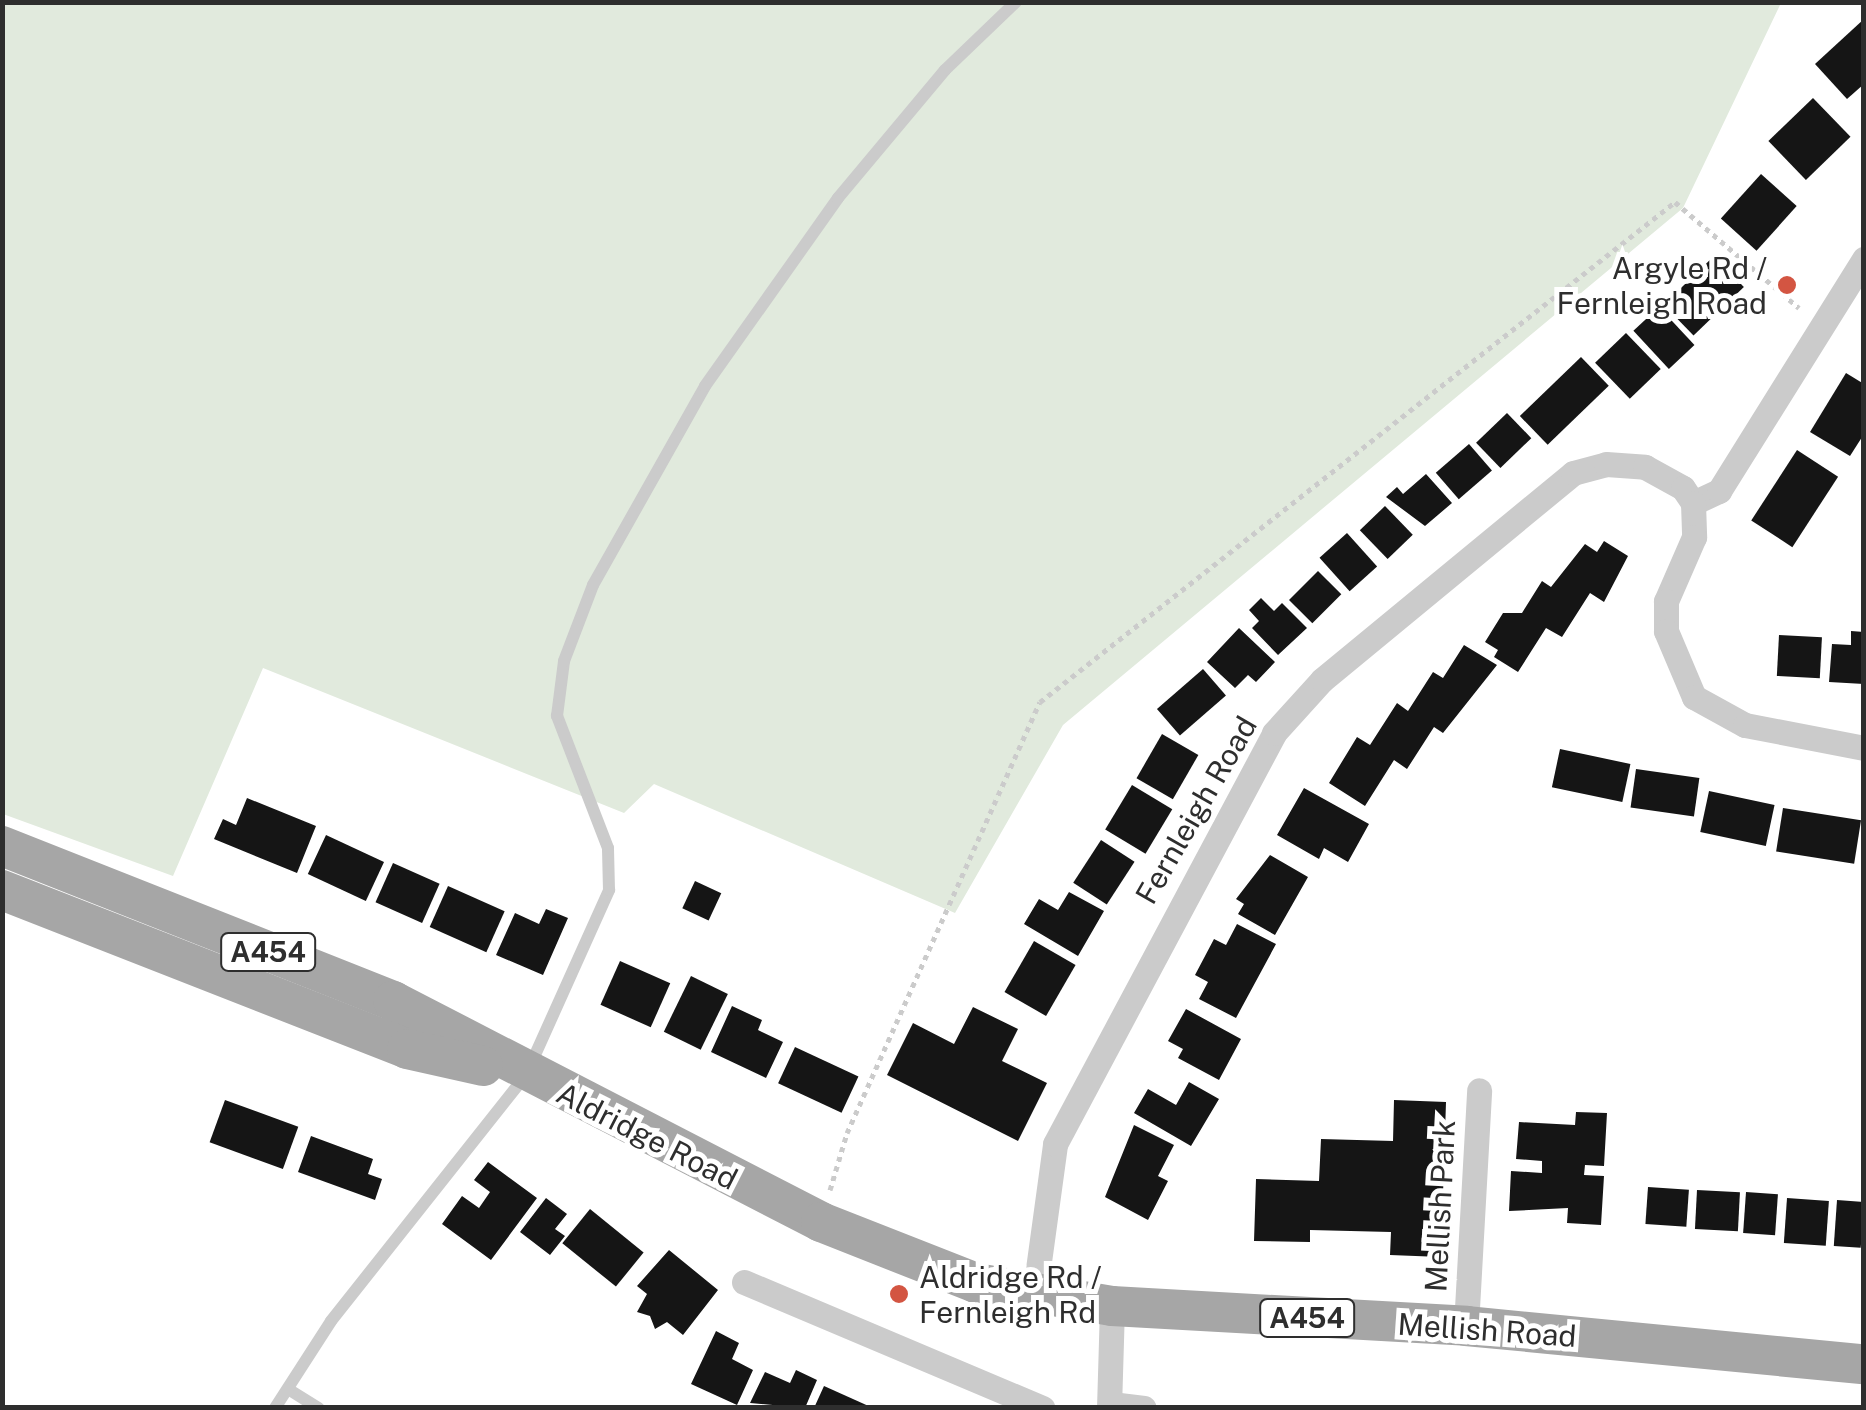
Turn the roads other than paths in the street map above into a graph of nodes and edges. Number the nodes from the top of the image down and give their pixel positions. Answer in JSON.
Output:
{"nodes":[{"id":1,"x":1016,"y":2,"type":"edge"},
{"id":2,"x":1864,"y":258,"type":"edge"},
{"id":3,"x":1692,"y":503,"type":"junction"},
{"id":4,"x":1864,"y":748,"type":"edge"},
{"id":5,"x":2,"y":846,"type":"edge"},
{"id":6,"x":2,"y":890,"type":"edge"},
{"id":7,"x":526,"y":1075,"type":"junction"},
{"id":8,"x":1479,"y":1090,"type":"dead end"},
{"id":9,"x":769,"y":1197,"type":"joint"},
{"id":10,"x":744,"y":1282,"type":"dead end"},
{"id":11,"x":1034,"y":1298,"type":"junction"},
{"id":12,"x":1112,"y":1306,"type":"junction"},
{"id":13,"x":1466,"y":1326,"type":"junction"},
{"id":14,"x":1864,"y":1364,"type":"edge"},
{"id":15,"x":288,"y":1389,"type":"junction"},
{"id":16,"x":1110,"y":1406,"type":"edge"},
{"id":17,"x":275,"y":1408,"type":"edge"},
{"id":18,"x":318,"y":1408,"type":"edge"},
{"id":19,"x":1043,"y":1408,"type":"edge"},
{"id":20,"x":1144,"y":1408,"type":"edge"}],
"edges":[{"from":1,"to":7,"type":"lane"},
{"from":2,"to":3,"type":"street"},
{"from":3,"to":4,"type":"street"},
{"from":3,"to":11,"type":"street","name":"Fernleigh Road"},
{"from":5,"to":7,"type":"main road","name":"Aldridge Road","number":"A454"},
{"from":6,"to":7,"type":"main road","name":"Aldridge Road","number":"A454"},
{"from":7,"to":9,"type":"main road","name":"Aldridge Road","number":"A454"},
{"from":7,"to":15,"type":"lane"},
{"from":8,"to":13,"type":"street","name":"Mellish Park"},
{"from":9,"to":11,"type":"main road","name":"Mellish Road","number":"A454"},
{"from":10,"to":19,"type":"street"},
{"from":11,"to":12,"type":"main road","name":"Mellish Road","number":"A454"},
{"from":12,"to":13,"type":"main road","name":"Mellish Road","number":"A454"},
{"from":12,"to":16,"type":"street"},
{"from":13,"to":14,"type":"main road","name":"Mellish Road","number":"A454"},
{"from":15,"to":17,"type":"lane"},
{"from":15,"to":18,"type":"lane"},
{"from":16,"to":20,"type":"street"}]}
